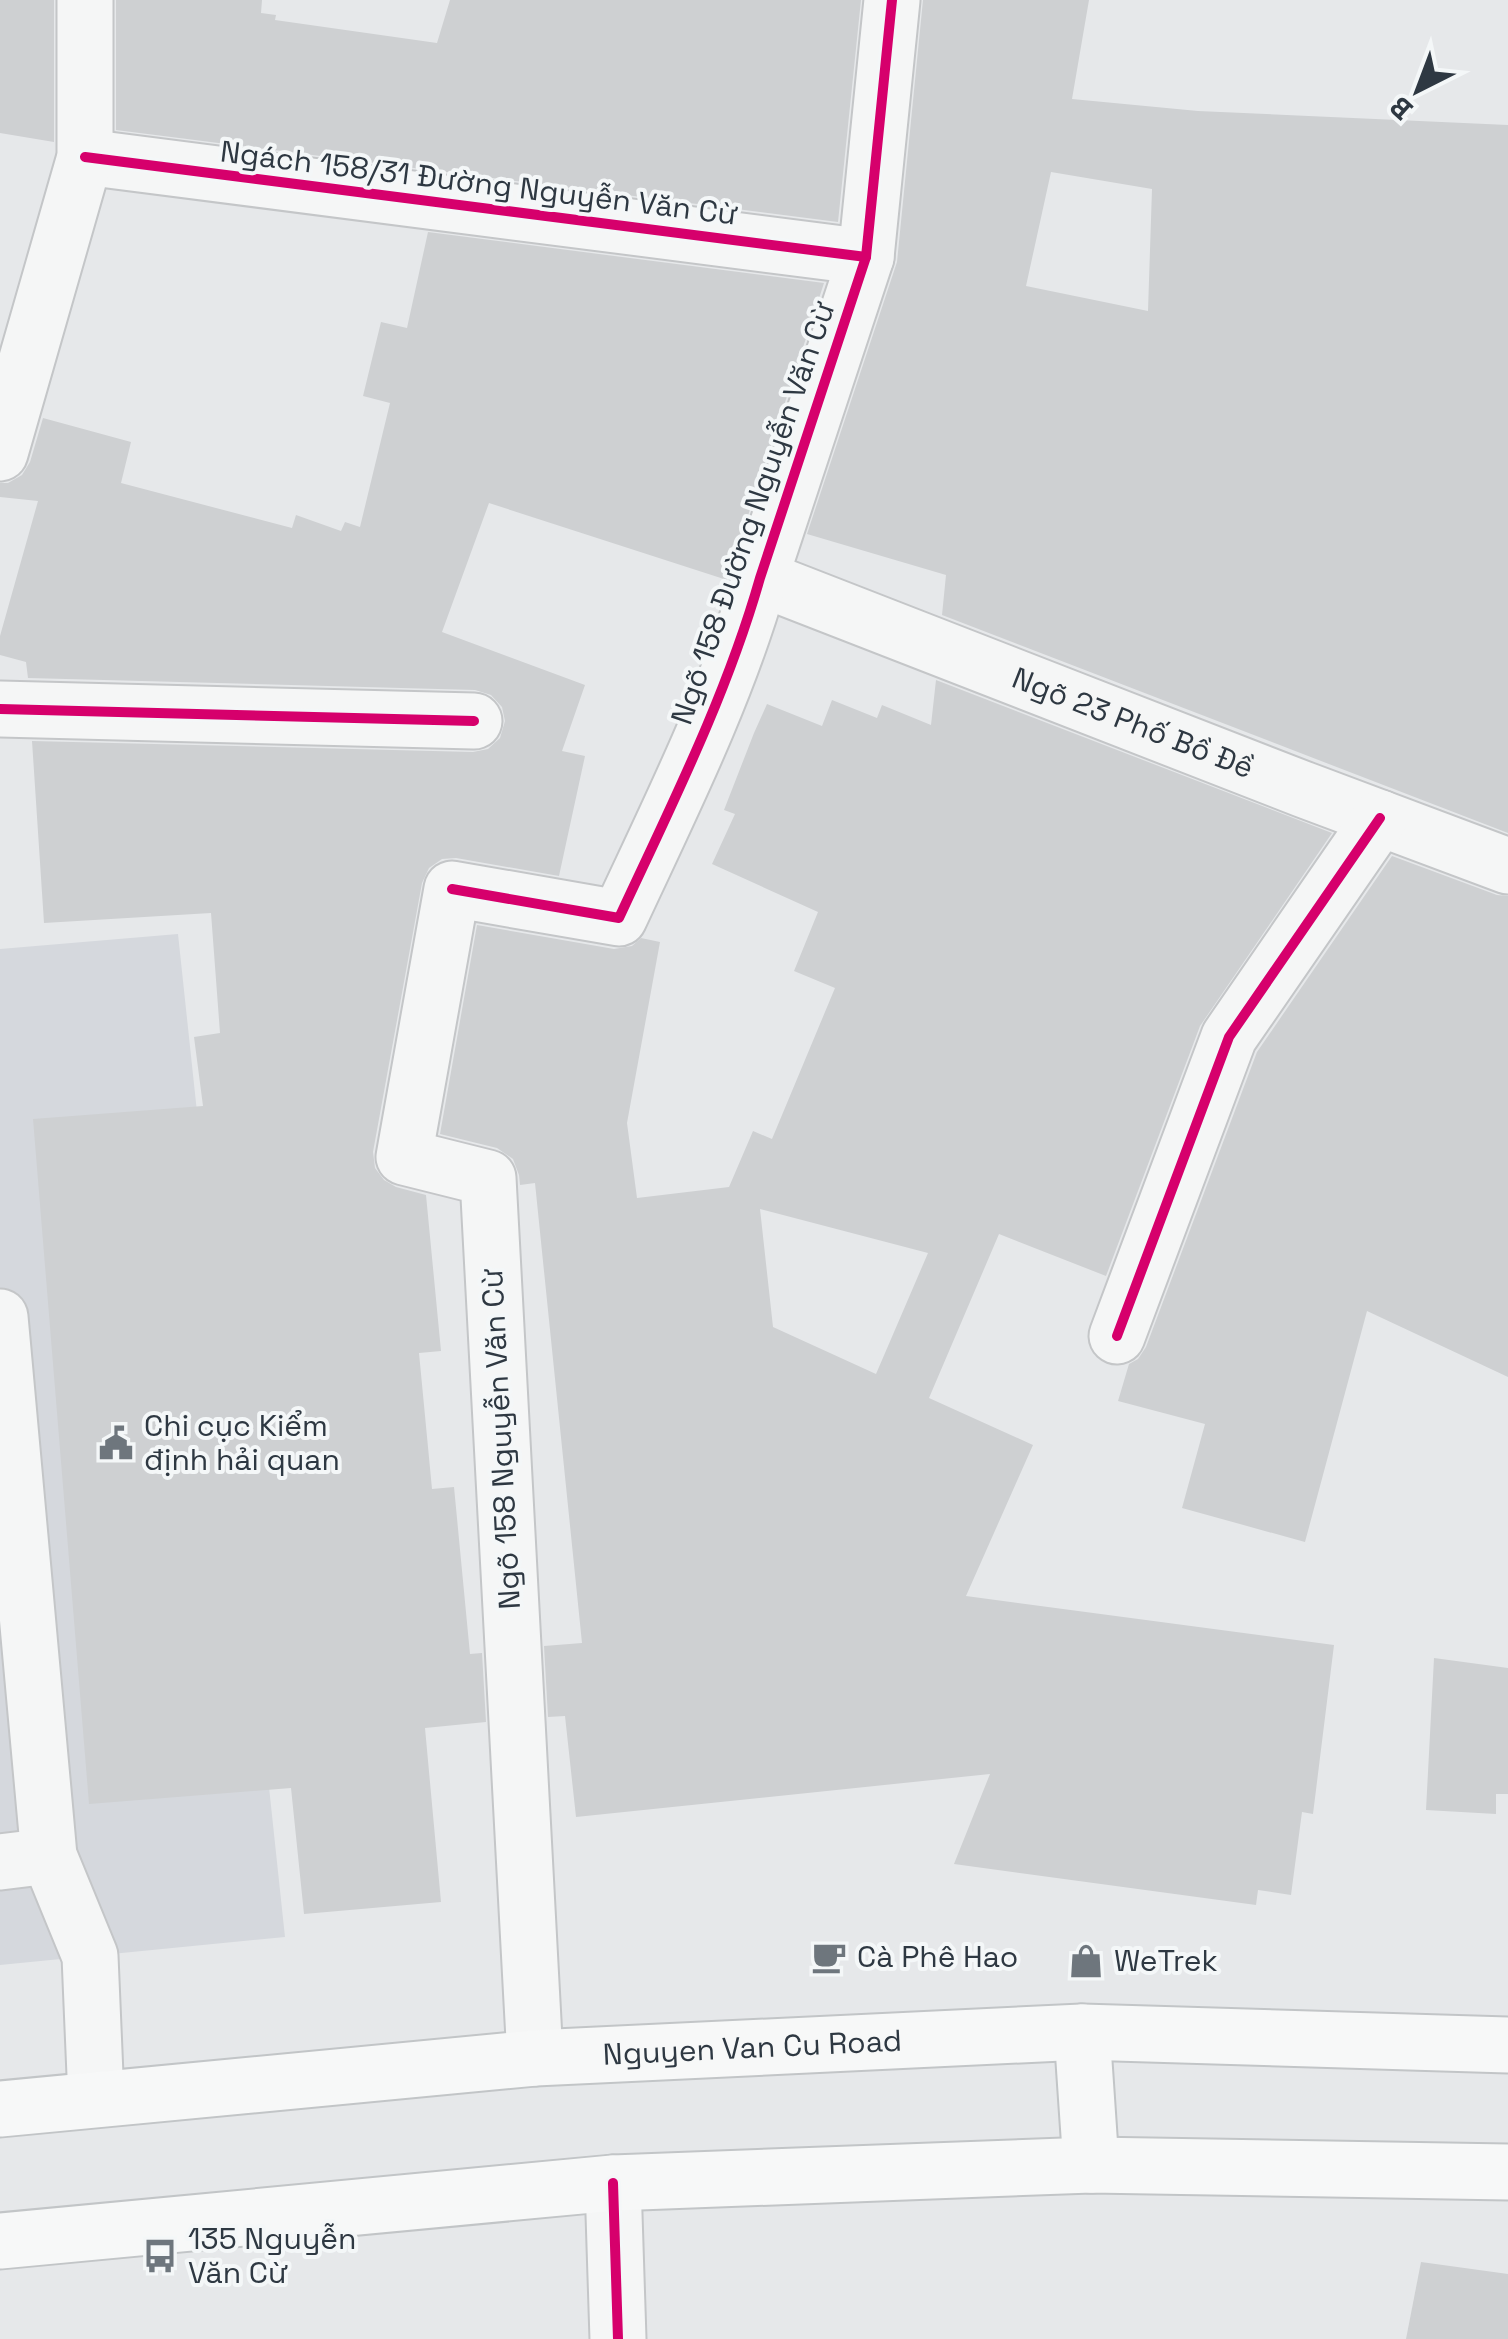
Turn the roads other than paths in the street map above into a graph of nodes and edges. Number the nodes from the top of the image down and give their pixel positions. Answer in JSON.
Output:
{"nodes":[{"id":1,"x":84,"y":0,"type":"edge"},
{"id":2,"x":892,"y":0,"type":"edge"},
{"id":3,"x":86,"y":157,"type":"junction"},
{"id":4,"x":866,"y":258,"type":"junction"},
{"id":5,"x":0,"y":452,"type":"edge"},
{"id":6,"x":760,"y":578,"type":"junction"},
{"id":7,"x":0,"y":710,"type":"edge"},
{"id":8,"x":474,"y":721,"type":"dead end"},
{"id":9,"x":1380,"y":818,"type":"junction"},
{"id":10,"x":1508,"y":866,"type":"edge"},
{"id":11,"x":452,"y":889,"type":"joint"},
{"id":12,"x":0,"y":1317,"type":"edge"},
{"id":13,"x":1117,"y":1336,"type":"dead end"},
{"id":14,"x":24,"y":1859,"type":"edge"},
{"id":15,"x":1082,"y":2032,"type":"junction"},
{"id":16,"x":1508,"y":2045,"type":"edge"},
{"id":17,"x":536,"y":2058,"type":"junction"},
{"id":18,"x":96,"y":2099,"type":"junction"},
{"id":19,"x":0,"y":2109,"type":"edge"},
{"id":20,"x":1091,"y":2165,"type":"junction"},
{"id":21,"x":1508,"y":2172,"type":"edge"},
{"id":22,"x":613,"y":2183,"type":"junction"},
{"id":23,"x":0,"y":2240,"type":"edge"},
{"id":24,"x":618,"y":2339,"type":"edge"}],
"edges":[{"from":1,"to":3,"type":"street"},
{"from":2,"to":4,"type":"street","name":"Ngõ 158 Đường Nguyễn Văn Cừ"},
{"from":3,"to":4,"type":"street","name":"Ngách 158/31 Đường Nguyễn Văn Cừ"},
{"from":3,"to":5,"type":"street"},
{"from":4,"to":6,"type":"street","name":"Ngõ 158 Đường Nguyễn Văn Cừ"},
{"from":6,"to":9,"type":"street","name":"Ngõ 23 Phố Bồ Đề"},
{"from":6,"to":11,"type":"street","name":"Ngõ 158 Đường Nguyễn Văn Cừ"},
{"from":7,"to":8,"type":"street"},
{"from":9,"to":10,"type":"street","name":"Ngõ 23 Phố Bồ Đề"},
{"from":9,"to":13,"type":"street"},
{"from":11,"to":17,"type":"street","name":"Ngõ 158 Nguyễn Văn Cừ"},
{"from":12,"to":14,"type":"street"},
{"from":14,"to":18,"type":"street"},
{"from":15,"to":16,"type":"main road","name":"Nguyen Van Cu Road"},
{"from":15,"to":17,"type":"main road","name":"Nguyen Van Cu Road"},
{"from":15,"to":20,"type":"main road"},
{"from":17,"to":18,"type":"main road","name":"Nguyen Van Cu Road"},
{"from":18,"to":19,"type":"main road","name":"Nguyen Van Cu Road"},
{"from":20,"to":21,"type":"main road"},
{"from":20,"to":22,"type":"main road"},
{"from":22,"to":23,"type":"main road"},
{"from":22,"to":24,"type":"street"}]}
